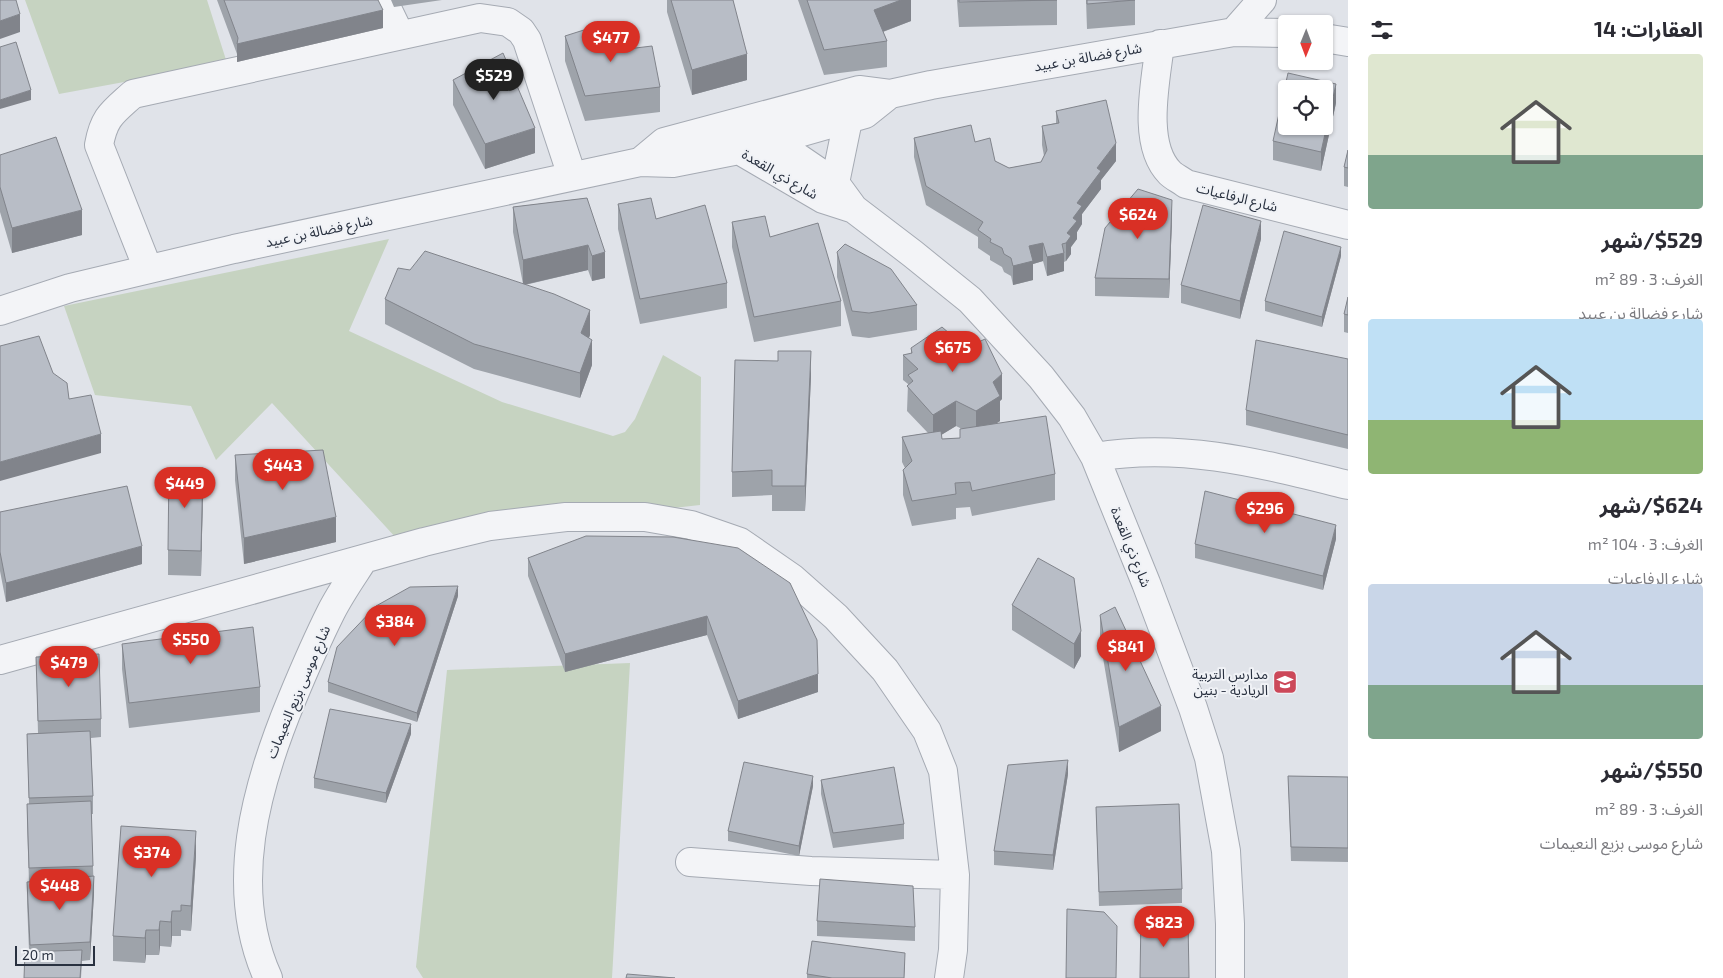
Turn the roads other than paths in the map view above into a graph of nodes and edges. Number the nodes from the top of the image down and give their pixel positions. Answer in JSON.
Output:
{"nodes":[{"id":1,"x":383,"y":0,"type":"edge"},
{"id":2,"x":1262,"y":0,"type":"edge"},
{"id":3,"x":1234,"y":32,"type":"junction"},
{"id":4,"x":1278,"y":33,"type":"edge"},
{"id":5,"x":400,"y":35,"type":"junction"},
{"id":6,"x":1333,"y":40,"type":"edge"},
{"id":7,"x":1348,"y":42,"type":"edge"},
{"id":8,"x":1160,"y":44,"type":"junction"},
{"id":9,"x":890,"y":94,"type":"junction"},
{"id":10,"x":748,"y":119,"type":"junction"},
{"id":11,"x":848,"y":120,"type":"junction"},
{"id":12,"x":711,"y":130,"type":"junction"},
{"id":13,"x":772,"y":140,"type":"junction"},
{"id":14,"x":739,"y":150,"type":"junction"},
{"id":15,"x":640,"y":162,"type":"junction"},
{"id":16,"x":572,"y":176,"type":"junction"},
{"id":17,"x":835,"y":183,"type":"junction"},
{"id":18,"x":854,"y":210,"type":"junction"},
{"id":19,"x":1348,"y":225,"type":"edge"},
{"id":20,"x":148,"y":269,"type":"junction"},
{"id":21,"x":0,"y":311,"type":"edge"},
{"id":22,"x":1095,"y":457,"type":"junction"},
{"id":23,"x":1348,"y":485,"type":"edge"},
{"id":24,"x":363,"y":560,"type":"junction"},
{"id":25,"x":0,"y":660,"type":"edge"},
{"id":26,"x":690,"y":862,"type":"dead end"},
{"id":27,"x":955,"y":875,"type":"junction"},
{"id":28,"x":268,"y":978,"type":"edge"},
{"id":29,"x":949,"y":978,"type":"edge"},
{"id":30,"x":1230,"y":978,"type":"edge"}],
"edges":[{"from":1,"to":5,"type":"street"},
{"from":2,"to":3,"type":"street"},
{"from":3,"to":4,"type":"street","name":"شارع فضالة بن عبيد"},
{"from":3,"to":8,"type":"street","name":"شارع فضالة بن عبيد"},
{"from":5,"to":16,"type":"street"},
{"from":5,"to":20,"type":"street"},
{"from":6,"to":7,"type":"street"},
{"from":8,"to":9,"type":"street","name":"شارع فضالة بن عبيد"},
{"from":8,"to":19,"type":"street","name":"شارع الرفاعيات"},
{"from":9,"to":10,"type":"street","name":"شارع فضالة بن عبيد"},
{"from":9,"to":11,"type":"street","name":"شارع فضالة بن عبيد"},
{"from":10,"to":12,"type":"street","name":"شارع فضالة بن عبيد"},
{"from":10,"to":13,"type":"street","name":"شارع ذي القعدة"},
{"from":11,"to":13,"type":"street","name":"شارع فضالة بن عبيد"},
{"from":11,"to":17,"type":"street"},
{"from":12,"to":14,"type":"street","name":"شارع ذي القعدة"},
{"from":12,"to":15,"type":"street","name":"شارع فضالة بن عبيد"},
{"from":13,"to":14,"type":"street","name":"شارع فضالة بن عبيد"},
{"from":13,"to":17,"type":"street","name":"شارع ذي القعدة"},
{"from":14,"to":15,"type":"street","name":"شارع فضالة بن عبيد"},
{"from":14,"to":18,"type":"street","name":"شارع ذي القعدة"},
{"from":15,"to":16,"type":"street","name":"شارع فضالة بن عبيد"},
{"from":16,"to":20,"type":"street","name":"شارع فضالة بن عبيد"},
{"from":17,"to":18,"type":"street","name":"شارع ذي القعدة"},
{"from":18,"to":22,"type":"street","name":"شارع ذي القعدة"},
{"from":20,"to":21,"type":"street","name":"شارع فضالة بن عبيد"},
{"from":22,"to":23,"type":"street"},
{"from":22,"to":30,"type":"street","name":"شارع ذي القعدة"},
{"from":24,"to":25,"type":"street"},
{"from":24,"to":27,"type":"street"},
{"from":24,"to":28,"type":"street","name":"شارع موسى بزيع النعيمات"},
{"from":26,"to":27,"type":"street"},
{"from":27,"to":29,"type":"street"}]}
